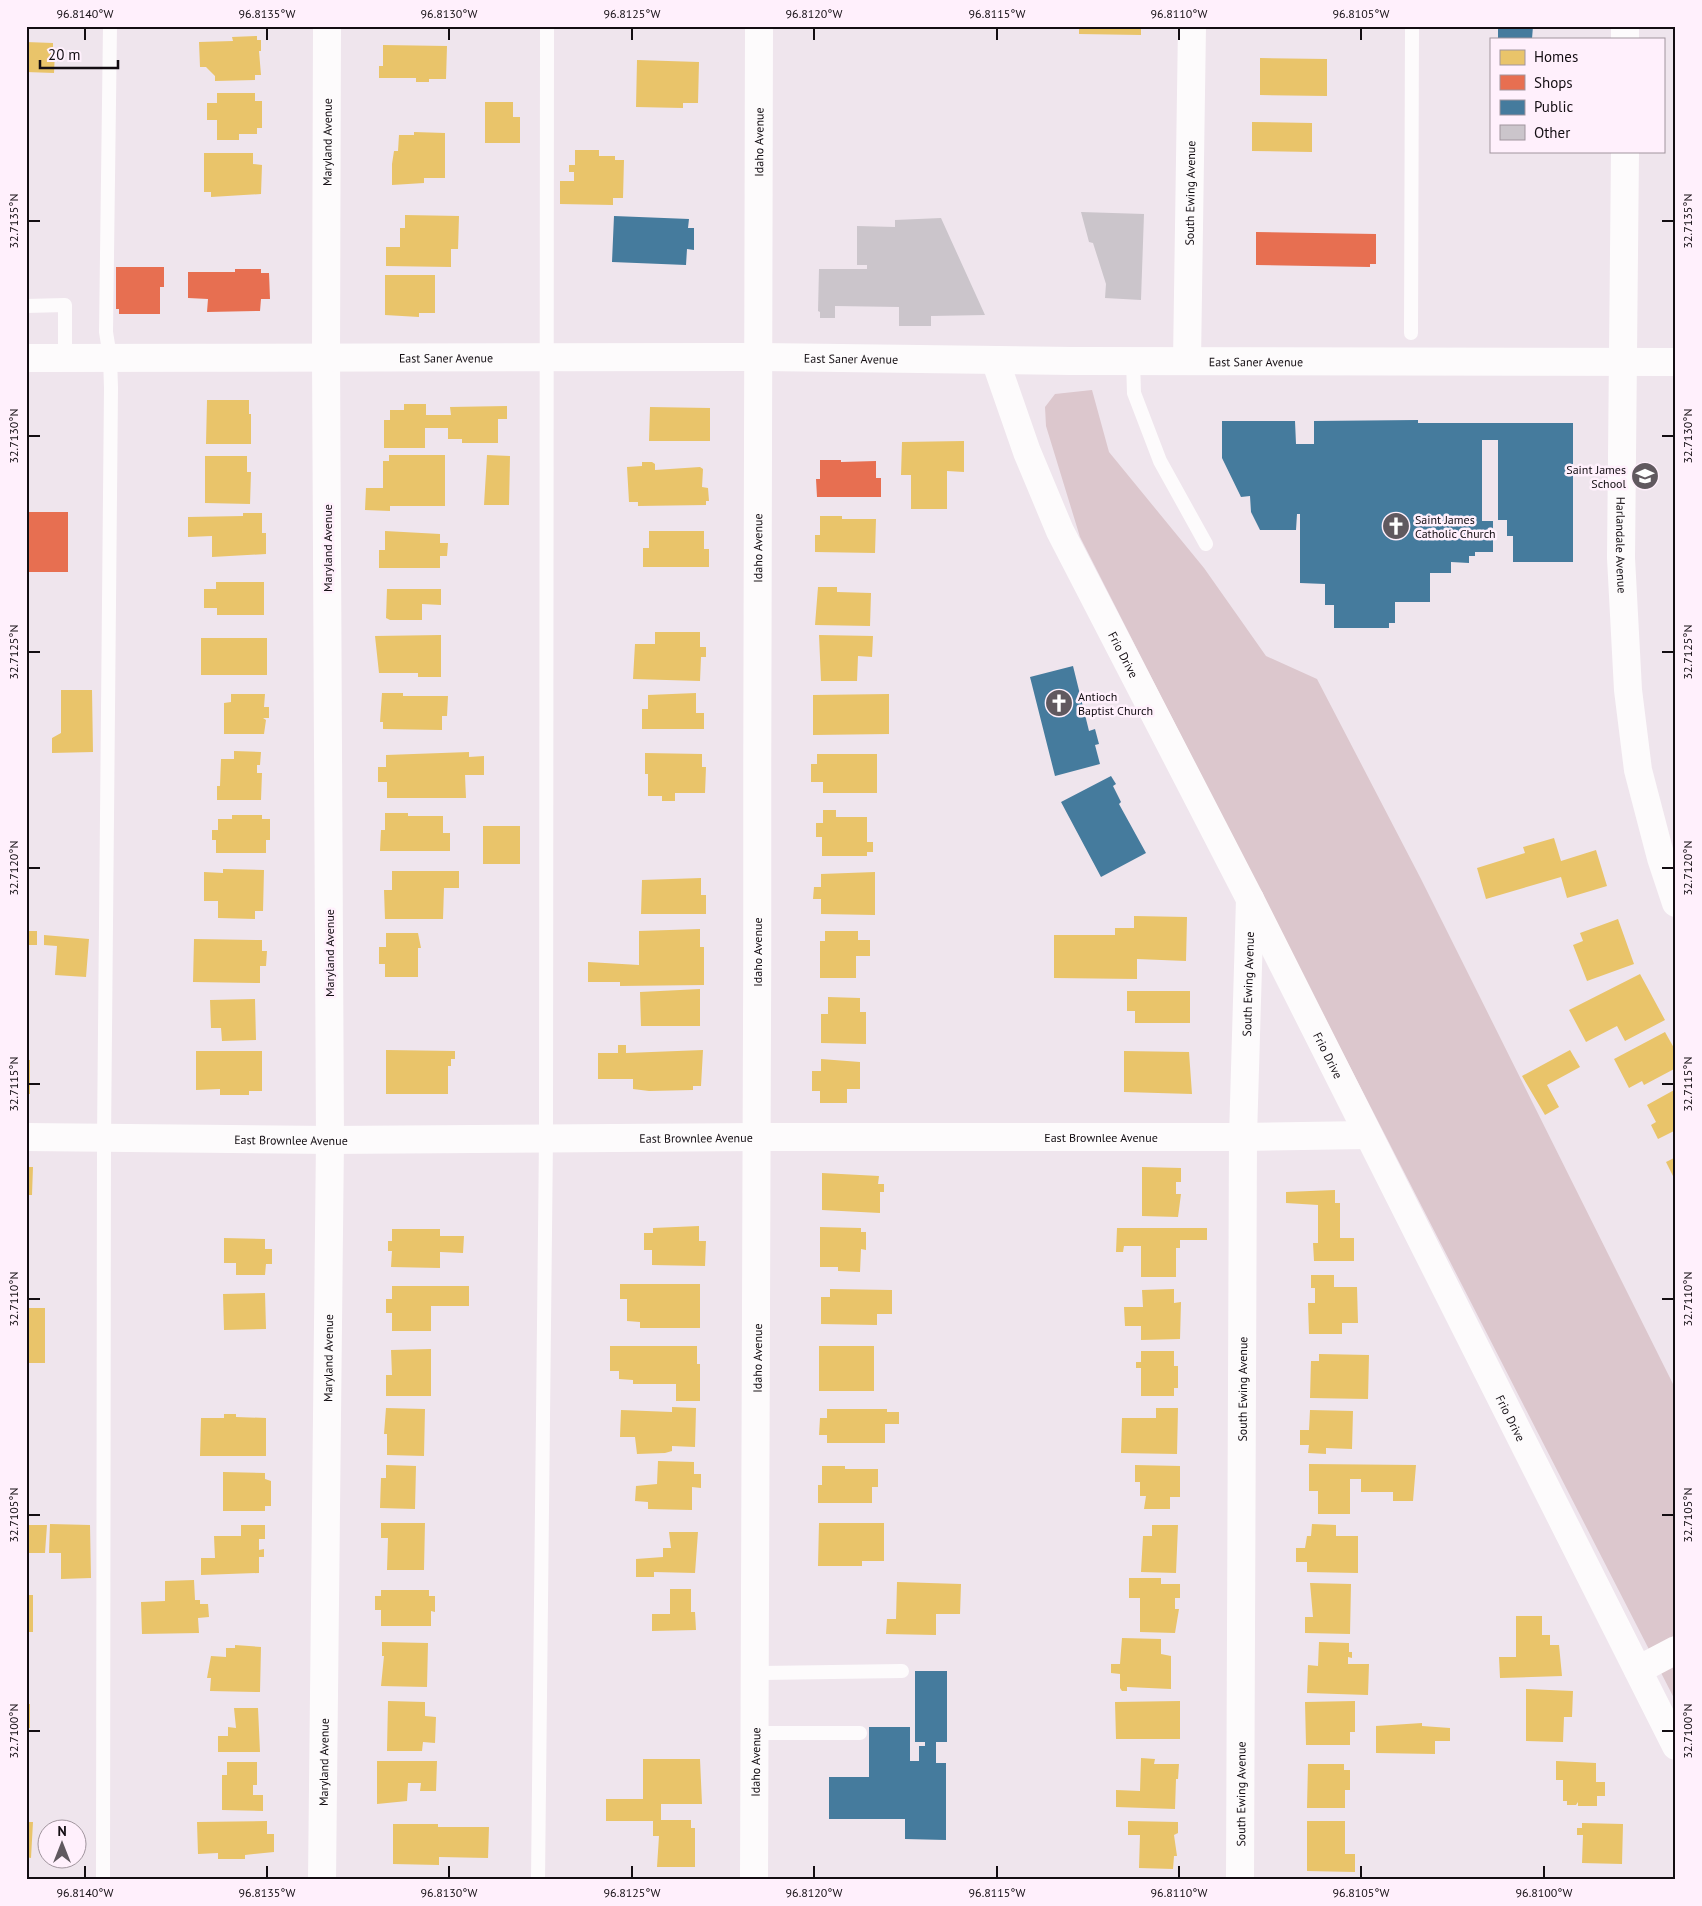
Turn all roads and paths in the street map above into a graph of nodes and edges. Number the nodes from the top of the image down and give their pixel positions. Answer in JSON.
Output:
{"nodes":[{"id":1,"x":110,"y":26,"type":"edge"},
{"id":2,"x":327,"y":26,"type":"edge"},
{"id":3,"x":547,"y":26,"type":"edge"},
{"id":4,"x":759,"y":26,"type":"edge"},
{"id":5,"x":1192,"y":26,"type":"edge"},
{"id":6,"x":1412,"y":26,"type":"edge"},
{"id":7,"x":1624,"y":152,"type":"edge"},
{"id":8,"x":26,"y":306,"type":"edge"},
{"id":9,"x":1411,"y":333,"type":"dead end"},
{"id":10,"x":326,"y":357,"type":"junction"},
{"id":11,"x":546,"y":357,"type":"junction"},
{"id":12,"x":758,"y":357,"type":"junction"},
{"id":13,"x":26,"y":358,"type":"edge"},
{"id":14,"x":65,"y":358,"type":"junction"},
{"id":15,"x":110,"y":358,"type":"junction"},
{"id":16,"x":995,"y":360,"type":"junction"},
{"id":17,"x":1133,"y":360,"type":"junction"},
{"id":18,"x":1187,"y":361,"type":"junction"},
{"id":19,"x":1623,"y":362,"type":"junction"},
{"id":20,"x":1676,"y":362,"type":"edge"},
{"id":21,"x":1206,"y":544,"type":"dead end"},
{"id":22,"x":1250,"y":899,"type":"junction"},
{"id":23,"x":1676,"y":903,"type":"edge"},
{"id":24,"x":1367,"y":1134,"type":"junction"},
{"id":25,"x":26,"y":1137,"type":"edge"},
{"id":26,"x":757,"y":1137,"type":"junction"},
{"id":27,"x":1243,"y":1137,"type":"junction"},
{"id":28,"x":104,"y":1138,"type":"junction"},
{"id":29,"x":546,"y":1139,"type":"junction"},
{"id":30,"x":330,"y":1140,"type":"junction"},
{"id":31,"x":1676,"y":1650,"type":"edge"},
{"id":32,"x":1638,"y":1670,"type":"junction"},
{"id":33,"x":902,"y":1671,"type":"dead end"},
{"id":34,"x":756,"y":1673,"type":"junction"},
{"id":35,"x":755,"y":1733,"type":"junction"},
{"id":36,"x":860,"y":1733,"type":"dead end"},
{"id":37,"x":1676,"y":1746,"type":"edge"},
{"id":38,"x":103,"y":1880,"type":"edge"},
{"id":39,"x":322,"y":1880,"type":"edge"},
{"id":40,"x":538,"y":1880,"type":"edge"},
{"id":41,"x":754,"y":1880,"type":"edge"},
{"id":42,"x":1240,"y":1880,"type":"edge"}],
"edges":[{"from":1,"to":15,"type":"lane"},
{"from":2,"to":10,"type":"street","name":"Maryland Avenue"},
{"from":3,"to":11,"type":"lane"},
{"from":4,"to":12,"type":"street","name":"Idaho Avenue"},
{"from":5,"to":18,"type":"street","name":"South Ewing Avenue"},
{"from":6,"to":9,"type":"lane"},
{"from":7,"to":19,"type":"street","name":"Harlandale Avenue"},
{"from":8,"to":14,"type":"lane"},
{"from":10,"to":11,"type":"street","name":"East Saner Avenue"},
{"from":10,"to":15,"type":"street","name":"East Saner Avenue"},
{"from":10,"to":30,"type":"street","name":"Maryland Avenue"},
{"from":11,"to":12,"type":"street","name":"East Saner Avenue"},
{"from":11,"to":29,"type":"lane"},
{"from":12,"to":16,"type":"street","name":"East Saner Avenue"},
{"from":12,"to":26,"type":"street","name":"Idaho Avenue"},
{"from":13,"to":14,"type":"street","name":"East Saner Avenue"},
{"from":14,"to":15,"type":"street","name":"East Saner Avenue"},
{"from":15,"to":28,"type":"lane"},
{"from":16,"to":17,"type":"street","name":"East Saner Avenue"},
{"from":16,"to":22,"type":"street","name":"Frio Drive"},
{"from":17,"to":18,"type":"street","name":"East Saner Avenue"},
{"from":17,"to":21,"type":"lane"},
{"from":18,"to":19,"type":"street","name":"East Saner Avenue"},
{"from":19,"to":20,"type":"street","name":"East Saner Avenue"},
{"from":19,"to":23,"type":"street","name":"Harlandale Avenue"},
{"from":22,"to":24,"type":"street","name":"Frio Drive"},
{"from":22,"to":27,"type":"street","name":"South Ewing Avenue"},
{"from":24,"to":27,"type":"street","name":"East Brownlee Avenue"},
{"from":24,"to":32,"type":"street","name":"Frio Drive"},
{"from":25,"to":28,"type":"street","name":"East Brownlee Avenue"},
{"from":26,"to":27,"type":"street","name":"East Brownlee Avenue"},
{"from":26,"to":29,"type":"street","name":"East Brownlee Avenue"},
{"from":26,"to":34,"type":"street","name":"Idaho Avenue"},
{"from":27,"to":42,"type":"street","name":"South Ewing Avenue"},
{"from":28,"to":30,"type":"street","name":"East Brownlee Avenue"},
{"from":28,"to":38,"type":"lane"},
{"from":29,"to":30,"type":"street","name":"East Brownlee Avenue"},
{"from":29,"to":40,"type":"lane"},
{"from":30,"to":39,"type":"street","name":"Maryland Avenue"},
{"from":31,"to":32,"type":"street"},
{"from":32,"to":37,"type":"street","name":"Frio Drive"},
{"from":33,"to":34,"type":"lane"},
{"from":34,"to":35,"type":"street","name":"Idaho Avenue"},
{"from":35,"to":36,"type":"lane"},
{"from":35,"to":41,"type":"street","name":"Idaho Avenue"}]}
